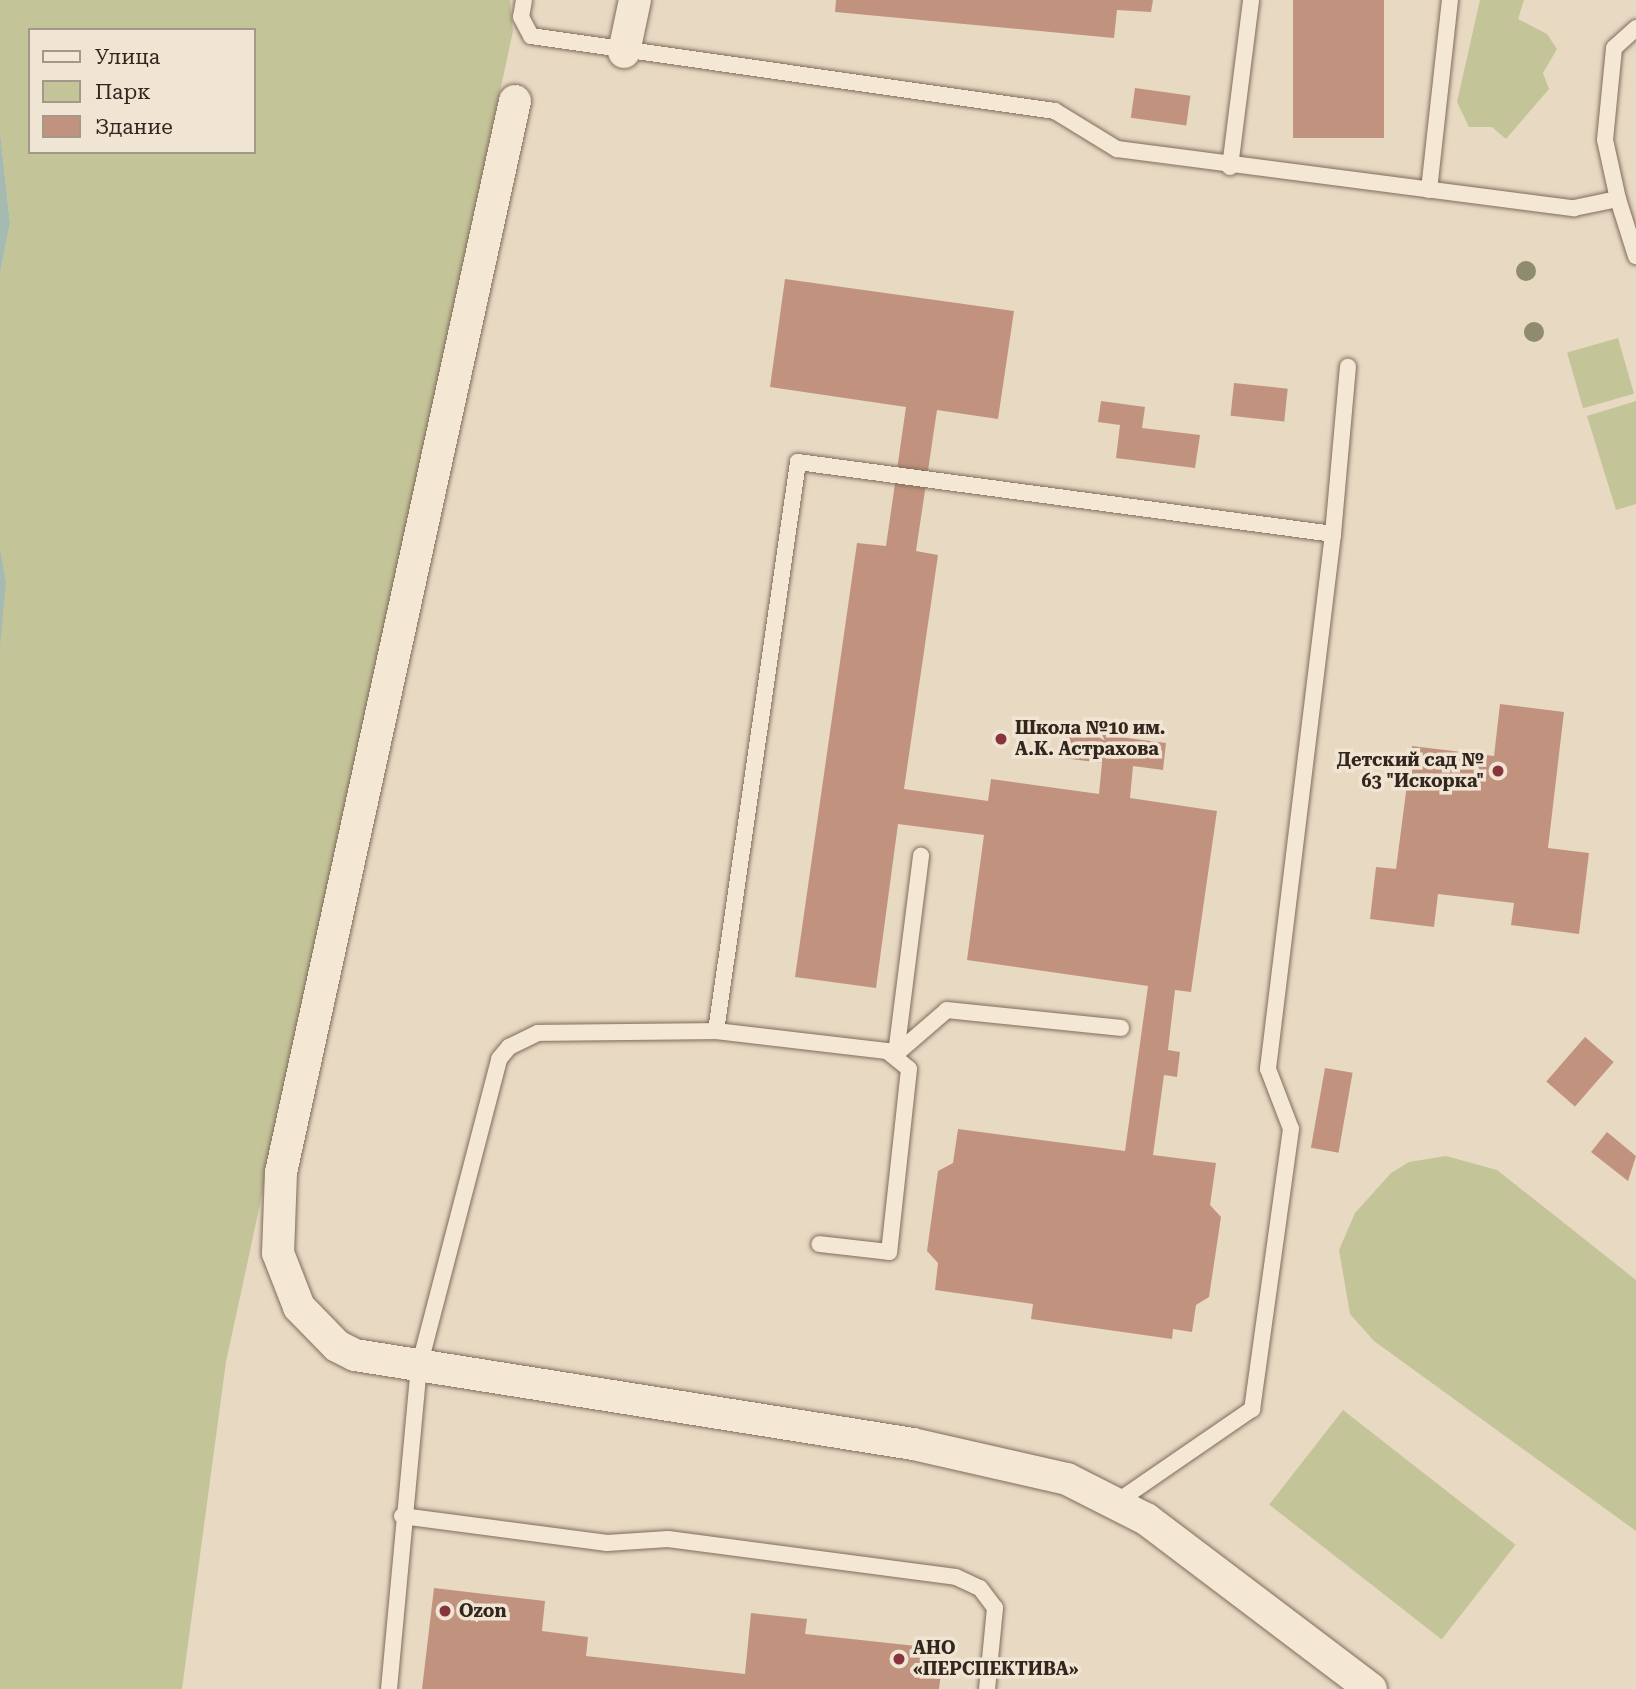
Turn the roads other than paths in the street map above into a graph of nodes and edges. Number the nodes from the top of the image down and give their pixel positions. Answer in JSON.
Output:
{"nodes":[{"id":1,"x":524,"y":0,"type":"edge"},
{"id":2,"x":635,"y":0,"type":"edge"},
{"id":3,"x":1251,"y":0,"type":"edge"},
{"id":4,"x":1450,"y":0,"type":"edge"},
{"id":5,"x":1636,"y":28,"type":"edge"},
{"id":6,"x":624,"y":52,"type":"junction"},
{"id":7,"x":515,"y":101,"type":"dead end"},
{"id":8,"x":1230,"y":167,"type":"junction"},
{"id":9,"x":1429,"y":190,"type":"junction"},
{"id":10,"x":1618,"y":199,"type":"junction"},
{"id":11,"x":1636,"y":256,"type":"edge"},
{"id":12,"x":1348,"y":367,"type":"dead end"},
{"id":13,"x":1333,"y":534,"type":"junction"},
{"id":14,"x":921,"y":856,"type":"dead end"},
{"id":15,"x":1121,"y":1028,"type":"dead end"},
{"id":16,"x":716,"y":1031,"type":"junction"},
{"id":17,"x":896,"y":1054,"type":"junction"},
{"id":18,"x":819,"y":1244,"type":"dead end"},
{"id":19,"x":419,"y":1367,"type":"junction"},
{"id":20,"x":1118,"y":1501,"type":"junction"},
{"id":21,"x":402,"y":1516,"type":"junction"},
{"id":22,"x":389,"y":1689,"type":"edge"},
{"id":23,"x":986,"y":1689,"type":"edge"},
{"id":24,"x":1371,"y":1689,"type":"edge"}],
"edges":[{"from":1,"to":6,"type":"lane"},
{"from":2,"to":6,"type":"street"},
{"from":3,"to":8,"type":"lane"},
{"from":4,"to":9,"type":"lane"},
{"from":5,"to":10,"type":"lane"},
{"from":6,"to":8,"type":"lane"},
{"from":7,"to":19,"type":"street"},
{"from":8,"to":9,"type":"lane"},
{"from":9,"to":10,"type":"lane"},
{"from":10,"to":11,"type":"lane"},
{"from":12,"to":13,"type":"lane"},
{"from":13,"to":16,"type":"lane"},
{"from":13,"to":20,"type":"lane"},
{"from":14,"to":17,"type":"lane"},
{"from":15,"to":17,"type":"lane"},
{"from":16,"to":17,"type":"lane"},
{"from":16,"to":19,"type":"lane"},
{"from":17,"to":18,"type":"lane"},
{"from":19,"to":20,"type":"street"},
{"from":19,"to":21,"type":"lane"},
{"from":20,"to":24,"type":"street"},
{"from":21,"to":22,"type":"lane"},
{"from":21,"to":23,"type":"lane"}]}
